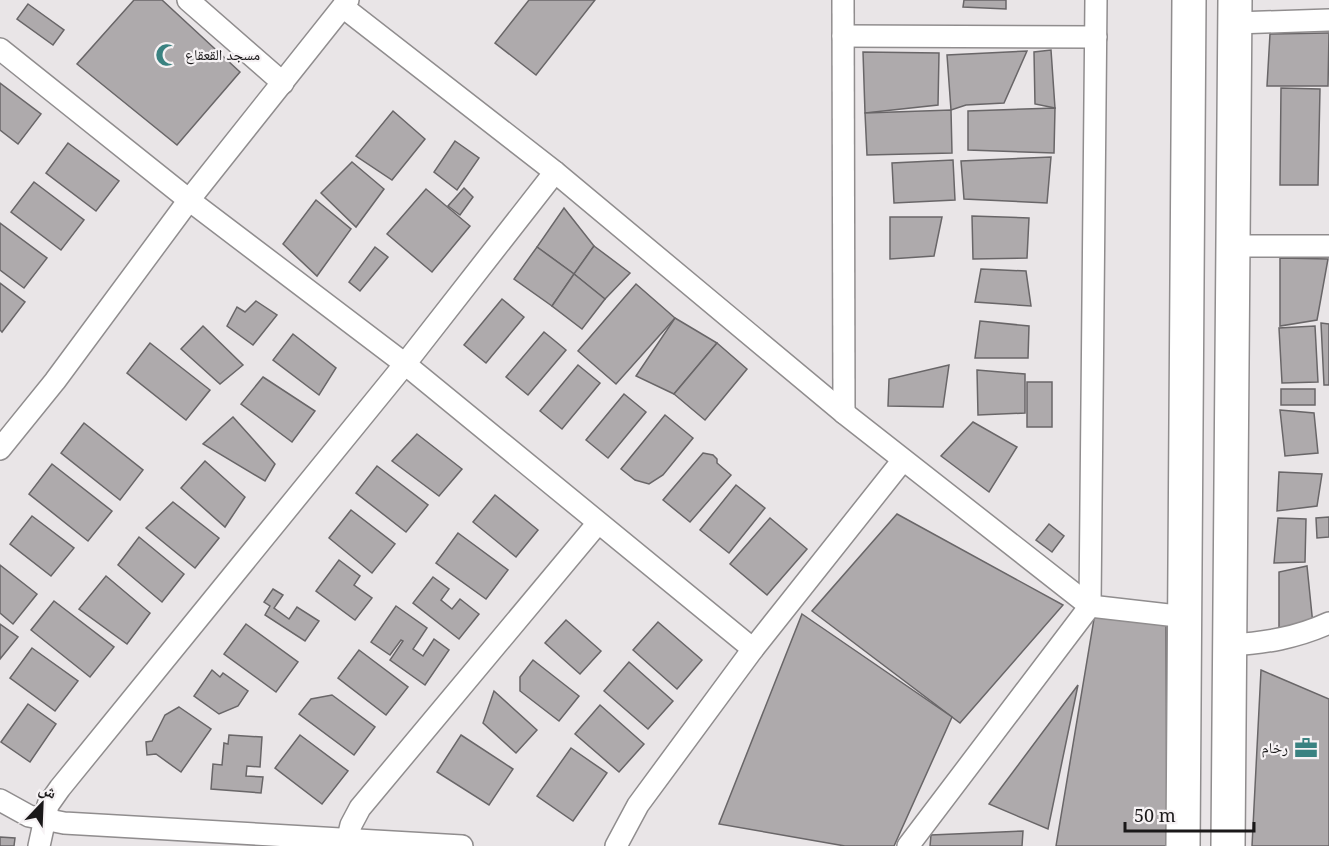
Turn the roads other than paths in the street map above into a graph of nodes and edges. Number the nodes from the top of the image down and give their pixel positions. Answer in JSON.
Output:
{"nodes":[{"id":1,"x":188,"y":0,"type":"edge"},
{"id":2,"x":843,"y":0,"type":"edge"},
{"id":3,"x":1096,"y":0,"type":"edge"},
{"id":4,"x":1189,"y":0,"type":"edge"},
{"id":5,"x":345,"y":4,"type":"edge"},
{"id":6,"x":1235,"y":12,"type":"edge"},
{"id":7,"x":1329,"y":20,"type":"edge"},
{"id":8,"x":843,"y":36,"type":"junction"},
{"id":9,"x":1096,"y":37,"type":"junction"},
{"id":10,"x":0,"y":49,"type":"edge"},
{"id":11,"x":284,"y":83,"type":"junction"},
{"id":12,"x":555,"y":172,"type":"junction"},
{"id":13,"x":189,"y":200,"type":"junction"},
{"id":14,"x":1232,"y":246,"type":"junction"},
{"id":15,"x":1329,"y":246,"type":"edge"},
{"id":16,"x":405,"y":364,"type":"junction"},
{"id":17,"x":844,"y":413,"type":"junction"},
{"id":18,"x":0,"y":449,"type":"edge"},
{"id":19,"x":903,"y":460,"type":"junction"},
{"id":20,"x":598,"y":523,"type":"junction"},
{"id":21,"x":1090,"y":606,"type":"junction"},
{"id":22,"x":1186,"y":617,"type":"junction"},
{"id":23,"x":1329,"y":623,"type":"edge"},
{"id":24,"x":1229,"y":645,"type":"junction"},
{"id":25,"x":753,"y":649,"type":"junction"},
{"id":26,"x":0,"y":800,"type":"edge"},
{"id":27,"x":43,"y":820,"type":"junction"},
{"id":28,"x":346,"y":842,"type":"edge"},
{"id":29,"x":39,"y":846,"type":"edge"},
{"id":30,"x":462,"y":846,"type":"edge"},
{"id":31,"x":616,"y":846,"type":"edge"},
{"id":32,"x":908,"y":846,"type":"edge"},
{"id":33,"x":1183,"y":846,"type":"edge"},
{"id":34,"x":1228,"y":846,"type":"edge"}],
"edges":[{"from":1,"to":11,"type":"street"},
{"from":2,"to":8,"type":"street"},
{"from":3,"to":9,"type":"street"},
{"from":4,"to":22,"type":"main road"},
{"from":5,"to":11,"type":"street"},
{"from":5,"to":12,"type":"street"},
{"from":6,"to":7,"type":"street"},
{"from":6,"to":14,"type":"main road"},
{"from":8,"to":9,"type":"street"},
{"from":8,"to":17,"type":"street"},
{"from":9,"to":21,"type":"street"},
{"from":10,"to":13,"type":"street"},
{"from":11,"to":13,"type":"street"},
{"from":12,"to":16,"type":"street"},
{"from":12,"to":17,"type":"street"},
{"from":13,"to":16,"type":"street"},
{"from":13,"to":18,"type":"street"},
{"from":14,"to":15,"type":"street"},
{"from":14,"to":24,"type":"main road"},
{"from":16,"to":20,"type":"street"},
{"from":16,"to":27,"type":"street"},
{"from":17,"to":19,"type":"street"},
{"from":19,"to":21,"type":"street"},
{"from":19,"to":25,"type":"street"},
{"from":20,"to":25,"type":"street"},
{"from":20,"to":28,"type":"street"},
{"from":21,"to":22,"type":"street"},
{"from":21,"to":32,"type":"street"},
{"from":22,"to":33,"type":"main road"},
{"from":23,"to":24,"type":"street"},
{"from":24,"to":34,"type":"main road"},
{"from":25,"to":31,"type":"street"},
{"from":26,"to":27,"type":"street"},
{"from":27,"to":28,"type":"street"},
{"from":27,"to":29,"type":"street"},
{"from":28,"to":30,"type":"street"}]}
